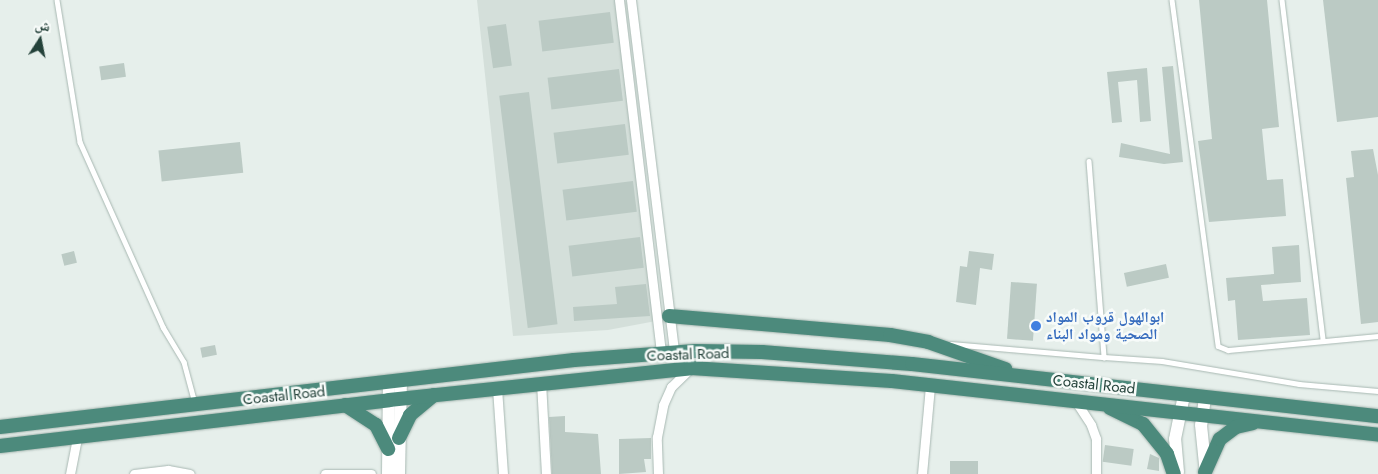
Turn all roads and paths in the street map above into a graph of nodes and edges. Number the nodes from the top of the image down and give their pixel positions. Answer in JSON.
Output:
{"nodes":[{"id":1,"x":57,"y":0,"type":"edge"},
{"id":2,"x":1172,"y":0,"type":"edge"},
{"id":3,"x":1282,"y":0,"type":"edge"},
{"id":4,"x":631,"y":3,"type":"edge"},
{"id":5,"x":620,"y":4,"type":"edge"},
{"id":6,"x":1089,"y":161,"type":"dead end"},
{"id":7,"x":669,"y":316,"type":"junction"},
{"id":8,"x":1378,"y":336,"type":"edge"},
{"id":9,"x":1323,"y":341,"type":"junction"},
{"id":10,"x":928,"y":342,"type":"junction"},
{"id":11,"x":668,"y":353,"type":"junction"},
{"id":12,"x":1104,"y":357,"type":"junction"},
{"id":13,"x":691,"y":368,"type":"junction"},
{"id":14,"x":1032,"y":378,"type":"junction"},
{"id":15,"x":395,"y":381,"type":"junction"},
{"id":16,"x":542,"y":382,"type":"junction"},
{"id":17,"x":930,"y":386,"type":"junction"},
{"id":18,"x":497,"y":388,"type":"junction"},
{"id":19,"x":1378,"y":391,"type":"edge"},
{"id":20,"x":435,"y":395,"type":"junction"},
{"id":21,"x":1184,"y":395,"type":"junction"},
{"id":22,"x":1205,"y":398,"type":"junction"},
{"id":23,"x":394,"y":399,"type":"junction"},
{"id":24,"x":1075,"y":400,"type":"junction"},
{"id":25,"x":1090,"y":401,"type":"junction"},
{"id":26,"x":195,"y":404,"type":"junction"},
{"id":27,"x":345,"y":405,"type":"junction"},
{"id":28,"x":1181,"y":411,"type":"junction"},
{"id":29,"x":1202,"y":414,"type":"junction"},
{"id":30,"x":1378,"y":416,"type":"edge"},
{"id":31,"x":1274,"y":421,"type":"junction"},
{"id":32,"x":0,"y":427,"type":"edge"},
{"id":33,"x":1378,"y":435,"type":"edge"},
{"id":34,"x":77,"y":437,"type":"junction"},
{"id":35,"x":399,"y":438,"type":"junction"},
{"id":36,"x":0,"y":446,"type":"edge"},
{"id":37,"x":388,"y":449,"type":"junction"},
{"id":38,"x":1205,"y":473,"type":"edge"},
{"id":39,"x":70,"y":474,"type":"edge"},
{"id":40,"x":134,"y":474,"type":"edge"},
{"id":41,"x":190,"y":474,"type":"edge"},
{"id":42,"x":325,"y":474,"type":"edge"},
{"id":43,"x":371,"y":474,"type":"edge"},
{"id":44,"x":388,"y":474,"type":"edge"},
{"id":45,"x":399,"y":474,"type":"edge"},
{"id":46,"x":503,"y":474,"type":"edge"},
{"id":47,"x":546,"y":474,"type":"edge"},
{"id":48,"x":658,"y":474,"type":"edge"},
{"id":49,"x":922,"y":474,"type":"edge"},
{"id":50,"x":1096,"y":474,"type":"edge"},
{"id":51,"x":1174,"y":474,"type":"edge"},
{"id":52,"x":1178,"y":474,"type":"edge"}],
"edges":[{"from":1,"to":26,"type":"lane"},
{"from":2,"to":9,"type":"lane"},
{"from":3,"to":9,"type":"lane"},
{"from":4,"to":5,"type":"street"},
{"from":4,"to":7,"type":"street"},
{"from":5,"to":11,"type":"street"},
{"from":6,"to":12,"type":"lane"},
{"from":7,"to":10,"type":"highway"},
{"from":7,"to":11,"type":"street"},
{"from":8,"to":9,"type":"lane"},
{"from":10,"to":12,"type":"lane"},
{"from":10,"to":14,"type":"highway"},
{"from":11,"to":14,"type":"highway","name":"Coastal Road"},
{"from":11,"to":15,"type":"highway","name":"Coastal Road"},
{"from":12,"to":19,"type":"lane"},
{"from":13,"to":16,"type":"highway","name":"Coastal Road"},
{"from":13,"to":17,"type":"highway","name":"Coastal Road"},
{"from":13,"to":48,"type":"street"},
{"from":14,"to":21,"type":"highway","name":"Coastal Road"},
{"from":15,"to":23,"type":"main road"},
{"from":15,"to":26,"type":"highway","name":"Coastal Road"},
{"from":16,"to":18,"type":"highway","name":"Coastal Road"},
{"from":16,"to":47,"type":"street"},
{"from":17,"to":24,"type":"highway","name":"Coastal Road"},
{"from":17,"to":49,"type":"street"},
{"from":18,"to":20,"type":"highway","name":"Coastal Road"},
{"from":18,"to":46,"type":"street"},
{"from":20,"to":23,"type":"highway","name":"Coastal Road"},
{"from":20,"to":35,"type":"highway"},
{"from":21,"to":22,"type":"highway","name":"Coastal Road"},
{"from":21,"to":28,"type":"main road"},
{"from":22,"to":29,"type":"main road"},
{"from":22,"to":30,"type":"highway","name":"Coastal Road"},
{"from":23,"to":27,"type":"highway","name":"Coastal Road"},
{"from":23,"to":35,"type":"main road"},
{"from":23,"to":37,"type":"main road"},
{"from":24,"to":25,"type":"highway","name":"Coastal Road"},
{"from":24,"to":50,"type":"street"},
{"from":25,"to":28,"type":"highway","name":"Coastal Road"},
{"from":25,"to":51,"type":"highway"},
{"from":26,"to":32,"type":"highway","name":"Coastal Road"},
{"from":27,"to":34,"type":"highway","name":"Coastal Road"},
{"from":27,"to":37,"type":"highway"},
{"from":28,"to":29,"type":"highway","name":"Coastal Road"},
{"from":28,"to":52,"type":"main road"},
{"from":29,"to":31,"type":"highway","name":"Coastal Road"},
{"from":29,"to":38,"type":"main road"},
{"from":31,"to":33,"type":"highway","name":"Coastal Road"},
{"from":31,"to":38,"type":"highway"},
{"from":34,"to":36,"type":"highway","name":"Coastal Road"},
{"from":34,"to":39,"type":"street"},
{"from":35,"to":45,"type":"main road"},
{"from":37,"to":44,"type":"main road"},
{"from":40,"to":41,"type":"street"},
{"from":42,"to":43,"type":"street"}]}
